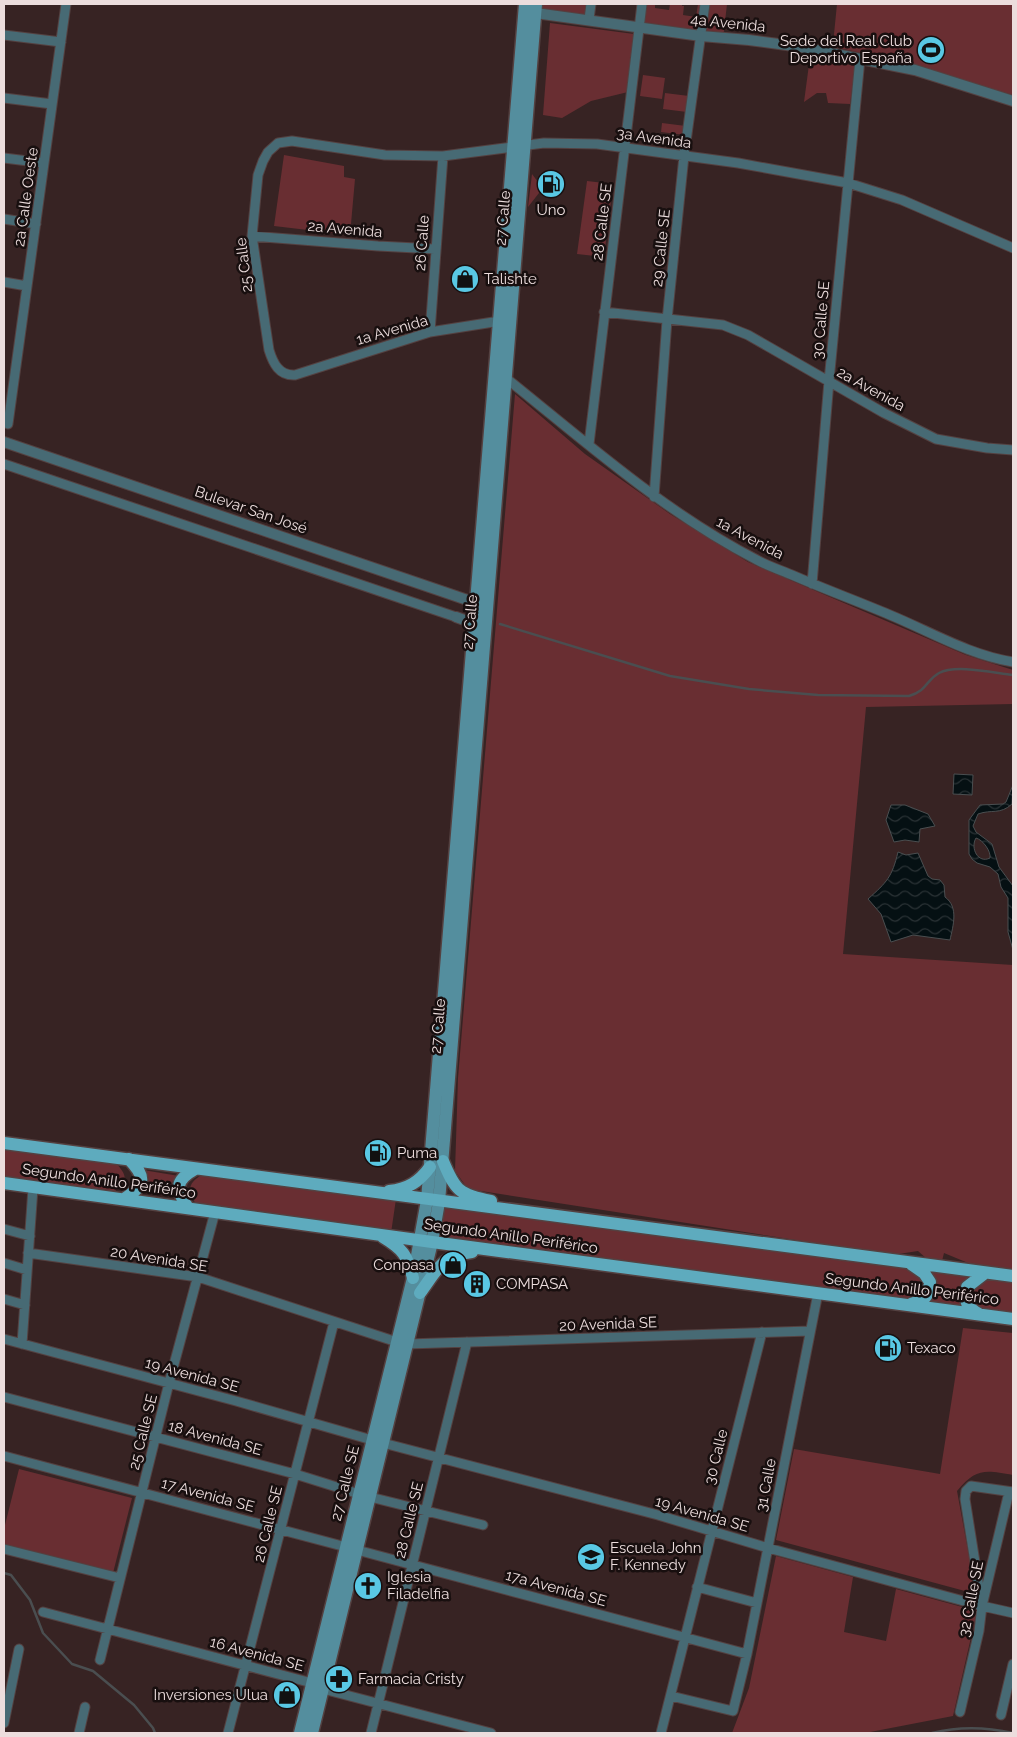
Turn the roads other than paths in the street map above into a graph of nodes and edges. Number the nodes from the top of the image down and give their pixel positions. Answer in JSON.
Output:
{"nodes":[{"id":1,"x":66,"y":4,"type":"edge"},
{"id":2,"x":591,"y":4,"type":"edge"},
{"id":3,"x":642,"y":4,"type":"edge"},
{"id":4,"x":705,"y":4,"type":"edge"},
{"id":5,"x":530,"y":8,"type":"edge"},
{"id":6,"x":590,"y":19,"type":"junction"},
{"id":7,"x":638,"y":28,"type":"junction"},
{"id":8,"x":4,"y":35,"type":"edge"},
{"id":9,"x":701,"y":36,"type":"junction"},
{"id":10,"x":61,"y":42,"type":"junction"},
{"id":11,"x":860,"y":59,"type":"junction"},
{"id":12,"x":4,"y":98,"type":"edge"},
{"id":13,"x":1013,"y":101,"type":"edge"},
{"id":14,"x":52,"y":104,"type":"junction"},
{"id":15,"x":278,"y":143,"type":"joint"},
{"id":16,"x":519,"y":146,"type":"junction"},
{"id":17,"x":625,"y":147,"type":"junction"},
{"id":18,"x":443,"y":156,"type":"junction"},
{"id":19,"x":684,"y":156,"type":"junction"},
{"id":20,"x":4,"y":158,"type":"edge"},
{"id":21,"x":44,"y":163,"type":"junction"},
{"id":22,"x":848,"y":183,"type":"junction"},
{"id":23,"x":4,"y":219,"type":"edge"},
{"id":24,"x":36,"y":224,"type":"junction"},
{"id":25,"x":252,"y":236,"type":"junction"},
{"id":26,"x":1013,"y":248,"type":"edge"},
{"id":27,"x":435,"y":249,"type":"junction"},
{"id":28,"x":4,"y":282,"type":"edge"},
{"id":29,"x":27,"y":286,"type":"junction"},
{"id":30,"x":604,"y":312,"type":"junction"},
{"id":31,"x":667,"y":320,"type":"junction"},
{"id":32,"x":500,"y":321,"type":"junction"},
{"id":33,"x":430,"y":332,"type":"junction"},
{"id":34,"x":295,"y":375,"type":"joint"},
{"id":35,"x":506,"y":378,"type":"junction"},
{"id":36,"x":829,"y":381,"type":"junction"},
{"id":37,"x":8,"y":424,"type":"dead end"},
{"id":38,"x":4,"y":442,"type":"edge"},
{"id":39,"x":589,"y":444,"type":"junction"},
{"id":40,"x":1013,"y":450,"type":"edge"},
{"id":41,"x":4,"y":464,"type":"edge"},
{"id":42,"x":654,"y":497,"type":"junction"},
{"id":43,"x":812,"y":584,"type":"junction"},
{"id":44,"x":482,"y":605,"type":"junction"},
{"id":45,"x":456,"y":617,"type":"joint"},
{"id":46,"x":480,"y":626,"type":"junction"},
{"id":47,"x":1013,"y":662,"type":"edge"},
{"id":48,"x":4,"y":1143,"type":"edge"},
{"id":49,"x":129,"y":1159,"type":"junction"},
{"id":50,"x":443,"y":1161,"type":"junction"},
{"id":51,"x":430,"y":1167,"type":"junction"},
{"id":52,"x":195,"y":1169,"type":"junction"},
{"id":53,"x":4,"y":1183,"type":"edge"},
{"id":54,"x":33,"y":1188,"type":"junction"},
{"id":55,"x":372,"y":1193,"type":"junction"},
{"id":56,"x":124,"y":1200,"type":"junction"},
{"id":57,"x":433,"y":1201,"type":"junction"},
{"id":58,"x":188,"y":1208,"type":"junction"},
{"id":59,"x":215,"y":1212,"type":"junction"},
{"id":60,"x":558,"y":1217,"type":"junction"},
{"id":61,"x":4,"y":1229,"type":"edge"},
{"id":62,"x":379,"y":1234,"type":"junction"},
{"id":63,"x":30,"y":1236,"type":"junction"},
{"id":64,"x":426,"y":1241,"type":"junction"},
{"id":65,"x":487,"y":1250,"type":"junction"},
{"id":66,"x":28,"y":1253,"type":"junction"},
{"id":67,"x":909,"y":1263,"type":"junction"},
{"id":68,"x":4,"y":1264,"type":"edge"},
{"id":69,"x":27,"y":1270,"type":"junction"},
{"id":70,"x":985,"y":1272,"type":"junction"},
{"id":71,"x":1013,"y":1276,"type":"edge"},
{"id":72,"x":198,"y":1277,"type":"junction"},
{"id":73,"x":413,"y":1278,"type":"junction"},
{"id":74,"x":420,"y":1293,"type":"junction"},
{"id":75,"x":818,"y":1293,"type":"junction"},
{"id":76,"x":4,"y":1299,"type":"edge"},
{"id":77,"x":25,"y":1305,"type":"junction"},
{"id":78,"x":908,"y":1305,"type":"junction"},
{"id":79,"x":979,"y":1314,"type":"junction"},
{"id":80,"x":1013,"y":1319,"type":"edge"},
{"id":81,"x":334,"y":1322,"type":"junction"},
{"id":82,"x":810,"y":1331,"type":"junction"},
{"id":83,"x":762,"y":1332,"type":"junction"},
{"id":84,"x":4,"y":1340,"type":"edge"},
{"id":85,"x":467,"y":1342,"type":"junction"},
{"id":86,"x":402,"y":1343,"type":"junction"},
{"id":87,"x":22,"y":1344,"type":"junction"},
{"id":88,"x":169,"y":1383,"type":"junction"},
{"id":89,"x":4,"y":1397,"type":"edge"},
{"id":90,"x":309,"y":1421,"type":"junction"},
{"id":91,"x":156,"y":1437,"type":"junction"},
{"id":92,"x":378,"y":1442,"type":"junction"},
{"id":93,"x":4,"y":1456,"type":"edge"},
{"id":94,"x":439,"y":1458,"type":"junction"},
{"id":95,"x":295,"y":1474,"type":"junction"},
{"id":96,"x":142,"y":1492,"type":"junction"},
{"id":97,"x":1011,"y":1492,"type":"edge"},
{"id":98,"x":365,"y":1496,"type":"junction"},
{"id":99,"x":426,"y":1511,"type":"junction"},
{"id":100,"x":483,"y":1525,"type":"dead end"},
{"id":101,"x":281,"y":1530,"type":"junction"},
{"id":102,"x":712,"y":1531,"type":"junction"},
{"id":103,"x":768,"y":1548,"type":"junction"},
{"id":104,"x":4,"y":1549,"type":"edge"},
{"id":105,"x":352,"y":1549,"type":"junction"},
{"id":106,"x":413,"y":1565,"type":"junction"},
{"id":107,"x":120,"y":1578,"type":"junction"},
{"id":108,"x":697,"y":1587,"type":"junction"},
{"id":109,"x":757,"y":1603,"type":"junction"},
{"id":110,"x":982,"y":1606,"type":"junction"},
{"id":111,"x":43,"y":1612,"type":"dead end"},
{"id":112,"x":1013,"y":1613,"type":"edge"},
{"id":113,"x":107,"y":1630,"type":"junction"},
{"id":114,"x":684,"y":1638,"type":"junction"},
{"id":115,"x":19,"y":1649,"type":"dead end"},
{"id":116,"x":747,"y":1654,"type":"junction"},
{"id":117,"x":100,"y":1660,"type":"dead end"},
{"id":118,"x":1013,"y":1664,"type":"edge"},
{"id":119,"x":246,"y":1666,"type":"junction"},
{"id":120,"x":318,"y":1686,"type":"junction"},
{"id":121,"x":670,"y":1696,"type":"junction"},
{"id":122,"x":378,"y":1703,"type":"junction"},
{"id":123,"x":85,"y":1707,"type":"dead end"},
{"id":124,"x":960,"y":1712,"type":"dead end"},
{"id":125,"x":1001,"y":1715,"type":"dead end"},
{"id":126,"x":4,"y":1723,"type":"edge"},
{"id":127,"x":79,"y":1733,"type":"edge"},
{"id":128,"x":228,"y":1733,"type":"edge"},
{"id":129,"x":300,"y":1733,"type":"edge"},
{"id":130,"x":312,"y":1733,"type":"edge"},
{"id":131,"x":371,"y":1733,"type":"edge"},
{"id":132,"x":491,"y":1733,"type":"edge"},
{"id":133,"x":661,"y":1733,"type":"edge"}],
"edges":[{"from":1,"to":10,"type":"street","name":"2a Calle Oeste"},
{"from":2,"to":6,"type":"street"},
{"from":3,"to":7,"type":"street","name":"28 Calle SE"},
{"from":4,"to":9,"type":"street","name":"29 Calle SE"},
{"from":5,"to":6,"type":"street","name":"4a Avenida"},
{"from":5,"to":16,"type":"main road","name":"27 Calle"},
{"from":6,"to":7,"type":"street","name":"4a Avenida"},
{"from":7,"to":9,"type":"street","name":"4a Avenida"},
{"from":7,"to":17,"type":"street","name":"28 Calle SE"},
{"from":8,"to":10,"type":"street"},
{"from":9,"to":11,"type":"street","name":"4a Avenida"},
{"from":9,"to":19,"type":"street","name":"29 Calle SE"},
{"from":10,"to":14,"type":"street","name":"2a Calle Oeste"},
{"from":11,"to":13,"type":"street","name":"4a Avenida"},
{"from":11,"to":22,"type":"street","name":"30 Calle SE"},
{"from":12,"to":14,"type":"street"},
{"from":14,"to":21,"type":"street","name":"2a Calle Oeste"},
{"from":15,"to":18,"type":"street","name":"3a Avenida"},
{"from":15,"to":25,"type":"street","name":"25 Calle"},
{"from":16,"to":17,"type":"street","name":"3a Avenida"},
{"from":16,"to":18,"type":"street","name":"3a Avenida"},
{"from":16,"to":32,"type":"main road","name":"27 Calle"},
{"from":16,"to":35,"type":"main road","name":"27 Calle"},
{"from":17,"to":19,"type":"street","name":"3a Avenida"},
{"from":17,"to":30,"type":"street","name":"28 Calle SE"},
{"from":18,"to":27,"type":"street","name":"26 Calle"},
{"from":19,"to":22,"type":"street","name":"3a Avenida"},
{"from":19,"to":31,"type":"street","name":"29 Calle SE"},
{"from":20,"to":21,"type":"street"},
{"from":21,"to":24,"type":"street","name":"2a Calle Oeste"},
{"from":22,"to":26,"type":"street","name":"3a Avenida"},
{"from":22,"to":36,"type":"street","name":"30 Calle SE"},
{"from":23,"to":24,"type":"street"},
{"from":24,"to":29,"type":"street","name":"2a Calle Oeste"},
{"from":25,"to":27,"type":"street","name":"2a Avenida"},
{"from":25,"to":34,"type":"street","name":"25 Calle"},
{"from":27,"to":33,"type":"street","name":"26 Calle"},
{"from":28,"to":29,"type":"street"},
{"from":29,"to":37,"type":"street","name":"2a Calle Oeste"},
{"from":30,"to":31,"type":"street","name":"2a Avenida"},
{"from":30,"to":39,"type":"street","name":"28 Calle SE"},
{"from":31,"to":36,"type":"street","name":"2a Avenida"},
{"from":31,"to":42,"type":"street","name":"29 Calle SE"},
{"from":32,"to":33,"type":"street","name":"1a Avenida"},
{"from":32,"to":44,"type":"main road","name":"27 Calle"},
{"from":33,"to":34,"type":"street","name":"1a Avenida"},
{"from":35,"to":39,"type":"street","name":"1a Avenida"},
{"from":35,"to":44,"type":"main road","name":"27 Calle"},
{"from":36,"to":40,"type":"street","name":"2a Avenida"},
{"from":36,"to":43,"type":"street","name":"30 Calle SE"},
{"from":38,"to":44,"type":"street","name":"Bulevar San José"},
{"from":39,"to":42,"type":"street","name":"1a Avenida"},
{"from":41,"to":45,"type":"street"},
{"from":42,"to":43,"type":"street","name":"1a Avenida"},
{"from":43,"to":47,"type":"street","name":"1a Avenida"},
{"from":44,"to":46,"type":"main road","name":"27 Calle"},
{"from":45,"to":46,"type":"street"},
{"from":46,"to":50,"type":"main road","name":"27 Calle"},
{"from":46,"to":51,"type":"main road","name":"27 Calle"},
{"from":48,"to":49,"type":"main road","name":"Segundo Anillo Periférico"},
{"from":49,"to":52,"type":"main road","name":"Segundo Anillo Periférico"},
{"from":49,"to":56,"type":"main road"},
{"from":50,"to":57,"type":"main road","name":"27 Calle"},
{"from":50,"to":60,"type":"main road"},
{"from":51,"to":55,"type":"main road"},
{"from":51,"to":57,"type":"main road","name":"27 Calle"},
{"from":52,"to":55,"type":"main road","name":"Segundo Anillo Periférico"},
{"from":52,"to":58,"type":"main road"},
{"from":53,"to":54,"type":"main road","name":"Segundo Anillo Periférico"},
{"from":54,"to":56,"type":"main road","name":"Segundo Anillo Periférico"},
{"from":54,"to":63,"type":"street"},
{"from":55,"to":57,"type":"main road","name":"Segundo Anillo Periférico"},
{"from":56,"to":58,"type":"main road","name":"Segundo Anillo Periférico"},
{"from":57,"to":60,"type":"main road","name":"Segundo Anillo Periférico"},
{"from":57,"to":64,"type":"main road","name":"27 Calle"},
{"from":58,"to":59,"type":"main road","name":"Segundo Anillo Periférico"},
{"from":59,"to":62,"type":"main road","name":"Segundo Anillo Periférico"},
{"from":59,"to":72,"type":"street","name":"25 Calle SE"},
{"from":60,"to":67,"type":"main road","name":"Segundo Anillo Periférico"},
{"from":61,"to":63,"type":"street"},
{"from":62,"to":64,"type":"main road","name":"Segundo Anillo Periférico"},
{"from":62,"to":73,"type":"main road"},
{"from":63,"to":66,"type":"street"},
{"from":64,"to":65,"type":"main road","name":"Segundo Anillo Periférico"},
{"from":64,"to":73,"type":"main road","name":"27 Calle SE"},
{"from":64,"to":74,"type":"main road","name":"27 Calle SE"},
{"from":65,"to":74,"type":"main road"},
{"from":65,"to":75,"type":"main road","name":"Segundo Anillo Periférico"},
{"from":66,"to":69,"type":"street"},
{"from":66,"to":72,"type":"street","name":"20 Avenida SE"},
{"from":67,"to":70,"type":"main road","name":"Segundo Anillo Periférico"},
{"from":67,"to":78,"type":"main road"},
{"from":68,"to":69,"type":"street"},
{"from":69,"to":77,"type":"street"},
{"from":70,"to":71,"type":"main road","name":"Segundo Anillo Periférico"},
{"from":70,"to":79,"type":"main road"},
{"from":72,"to":81,"type":"street","name":"20 Avenida SE"},
{"from":72,"to":88,"type":"street","name":"25 Calle SE"},
{"from":73,"to":86,"type":"main road","name":"27 Calle SE"},
{"from":74,"to":86,"type":"main road","name":"27 Calle SE"},
{"from":75,"to":78,"type":"main road","name":"Segundo Anillo Periférico"},
{"from":75,"to":82,"type":"street","name":"31 Calle"},
{"from":76,"to":77,"type":"street"},
{"from":77,"to":87,"type":"street"},
{"from":78,"to":79,"type":"main road","name":"Segundo Anillo Periférico"},
{"from":79,"to":80,"type":"main road","name":"Segundo Anillo Periférico"},
{"from":81,"to":86,"type":"street","name":"20 Avenida SE"},
{"from":81,"to":90,"type":"street","name":"26 Calle SE"},
{"from":82,"to":83,"type":"street","name":"20 Avenida SE"},
{"from":82,"to":103,"type":"street","name":"31 Calle"},
{"from":83,"to":85,"type":"street","name":"20 Avenida SE"},
{"from":83,"to":102,"type":"street","name":"30 Calle"},
{"from":84,"to":87,"type":"street","name":"19 Avenida SE"},
{"from":85,"to":86,"type":"street","name":"20 Avenida SE"},
{"from":85,"to":94,"type":"street","name":"28 Calle SE"},
{"from":86,"to":92,"type":"main road","name":"27 Calle SE"},
{"from":87,"to":88,"type":"street","name":"19 Avenida SE"},
{"from":88,"to":90,"type":"street","name":"19 Avenida SE"},
{"from":88,"to":91,"type":"street","name":"25 Calle SE"},
{"from":89,"to":91,"type":"street","name":"18 Avenida SE"},
{"from":90,"to":92,"type":"street","name":"19 Avenida SE"},
{"from":90,"to":95,"type":"street","name":"26 Calle SE"},
{"from":91,"to":95,"type":"street","name":"18 Avenida SE"},
{"from":91,"to":96,"type":"street","name":"25 Calle SE"},
{"from":92,"to":94,"type":"street","name":"19 Avenida SE"},
{"from":92,"to":98,"type":"main road","name":"27 Calle SE"},
{"from":93,"to":96,"type":"street","name":"17 Avenida SE"},
{"from":94,"to":99,"type":"street","name":"28 Calle SE"},
{"from":94,"to":102,"type":"street","name":"19 Avenida SE"},
{"from":95,"to":98,"type":"street","name":"18 Avenida SE"},
{"from":95,"to":101,"type":"street","name":"26 Calle SE"},
{"from":96,"to":101,"type":"street","name":"17 Avenida SE"},
{"from":96,"to":107,"type":"street","name":"25 Calle SE"},
{"from":97,"to":110,"type":"street","name":"32 Calle SE"},
{"from":97,"to":110,"type":"street"},
{"from":98,"to":99,"type":"street","name":"18 Avenida SE"},
{"from":98,"to":105,"type":"main road","name":"27 Calle SE"},
{"from":99,"to":100,"type":"street","name":"18 Avenida SE"},
{"from":99,"to":106,"type":"street","name":"28 Calle SE"},
{"from":101,"to":105,"type":"street","name":"17 Avenida SE"},
{"from":101,"to":119,"type":"street","name":"26 Calle SE"},
{"from":102,"to":103,"type":"street","name":"19 Avenida SE"},
{"from":102,"to":108,"type":"street","name":"30 Calle"},
{"from":103,"to":109,"type":"street","name":"31 Calle"},
{"from":103,"to":110,"type":"street","name":"19 Avenida SE"},
{"from":104,"to":107,"type":"street"},
{"from":105,"to":106,"type":"street","name":"17a Avenida SE"},
{"from":105,"to":120,"type":"main road","name":"27 Calle SE"},
{"from":106,"to":114,"type":"street","name":"17a Avenida SE"},
{"from":106,"to":122,"type":"street","name":"28 Calle SE"},
{"from":107,"to":113,"type":"street","name":"25 Calle SE"},
{"from":108,"to":109,"type":"street"},
{"from":108,"to":114,"type":"street","name":"30 Calle"},
{"from":109,"to":116,"type":"street","name":"31 Calle"},
{"from":110,"to":112,"type":"street","name":"19 Avenida SE"},
{"from":110,"to":124,"type":"street","name":"32 Calle SE"},
{"from":111,"to":113,"type":"street","name":"16 Avenida SE"},
{"from":113,"to":117,"type":"street","name":"25 Calle SE"},
{"from":113,"to":119,"type":"street","name":"16 Avenida SE"},
{"from":114,"to":116,"type":"street","name":"17a Avenida SE"},
{"from":114,"to":121,"type":"street","name":"30 Calle"},
{"from":115,"to":126,"type":"street"},
{"from":116,"to":121,"type":"street","name":"31 Calle"},
{"from":118,"to":125,"type":"street"},
{"from":119,"to":120,"type":"street","name":"16 Avenida SE"},
{"from":119,"to":128,"type":"street","name":"26 Calle SE"},
{"from":120,"to":122,"type":"street","name":"16 Avenida SE"},
{"from":120,"to":129,"type":"main road","name":"27 Calle SE"},
{"from":120,"to":130,"type":"main road","name":"27 Calle SE"},
{"from":121,"to":133,"type":"street","name":"30 Calle"},
{"from":122,"to":131,"type":"street","name":"28 Calle SE"},
{"from":122,"to":132,"type":"street","name":"16 Avenida SE"},
{"from":123,"to":127,"type":"street"}]}
